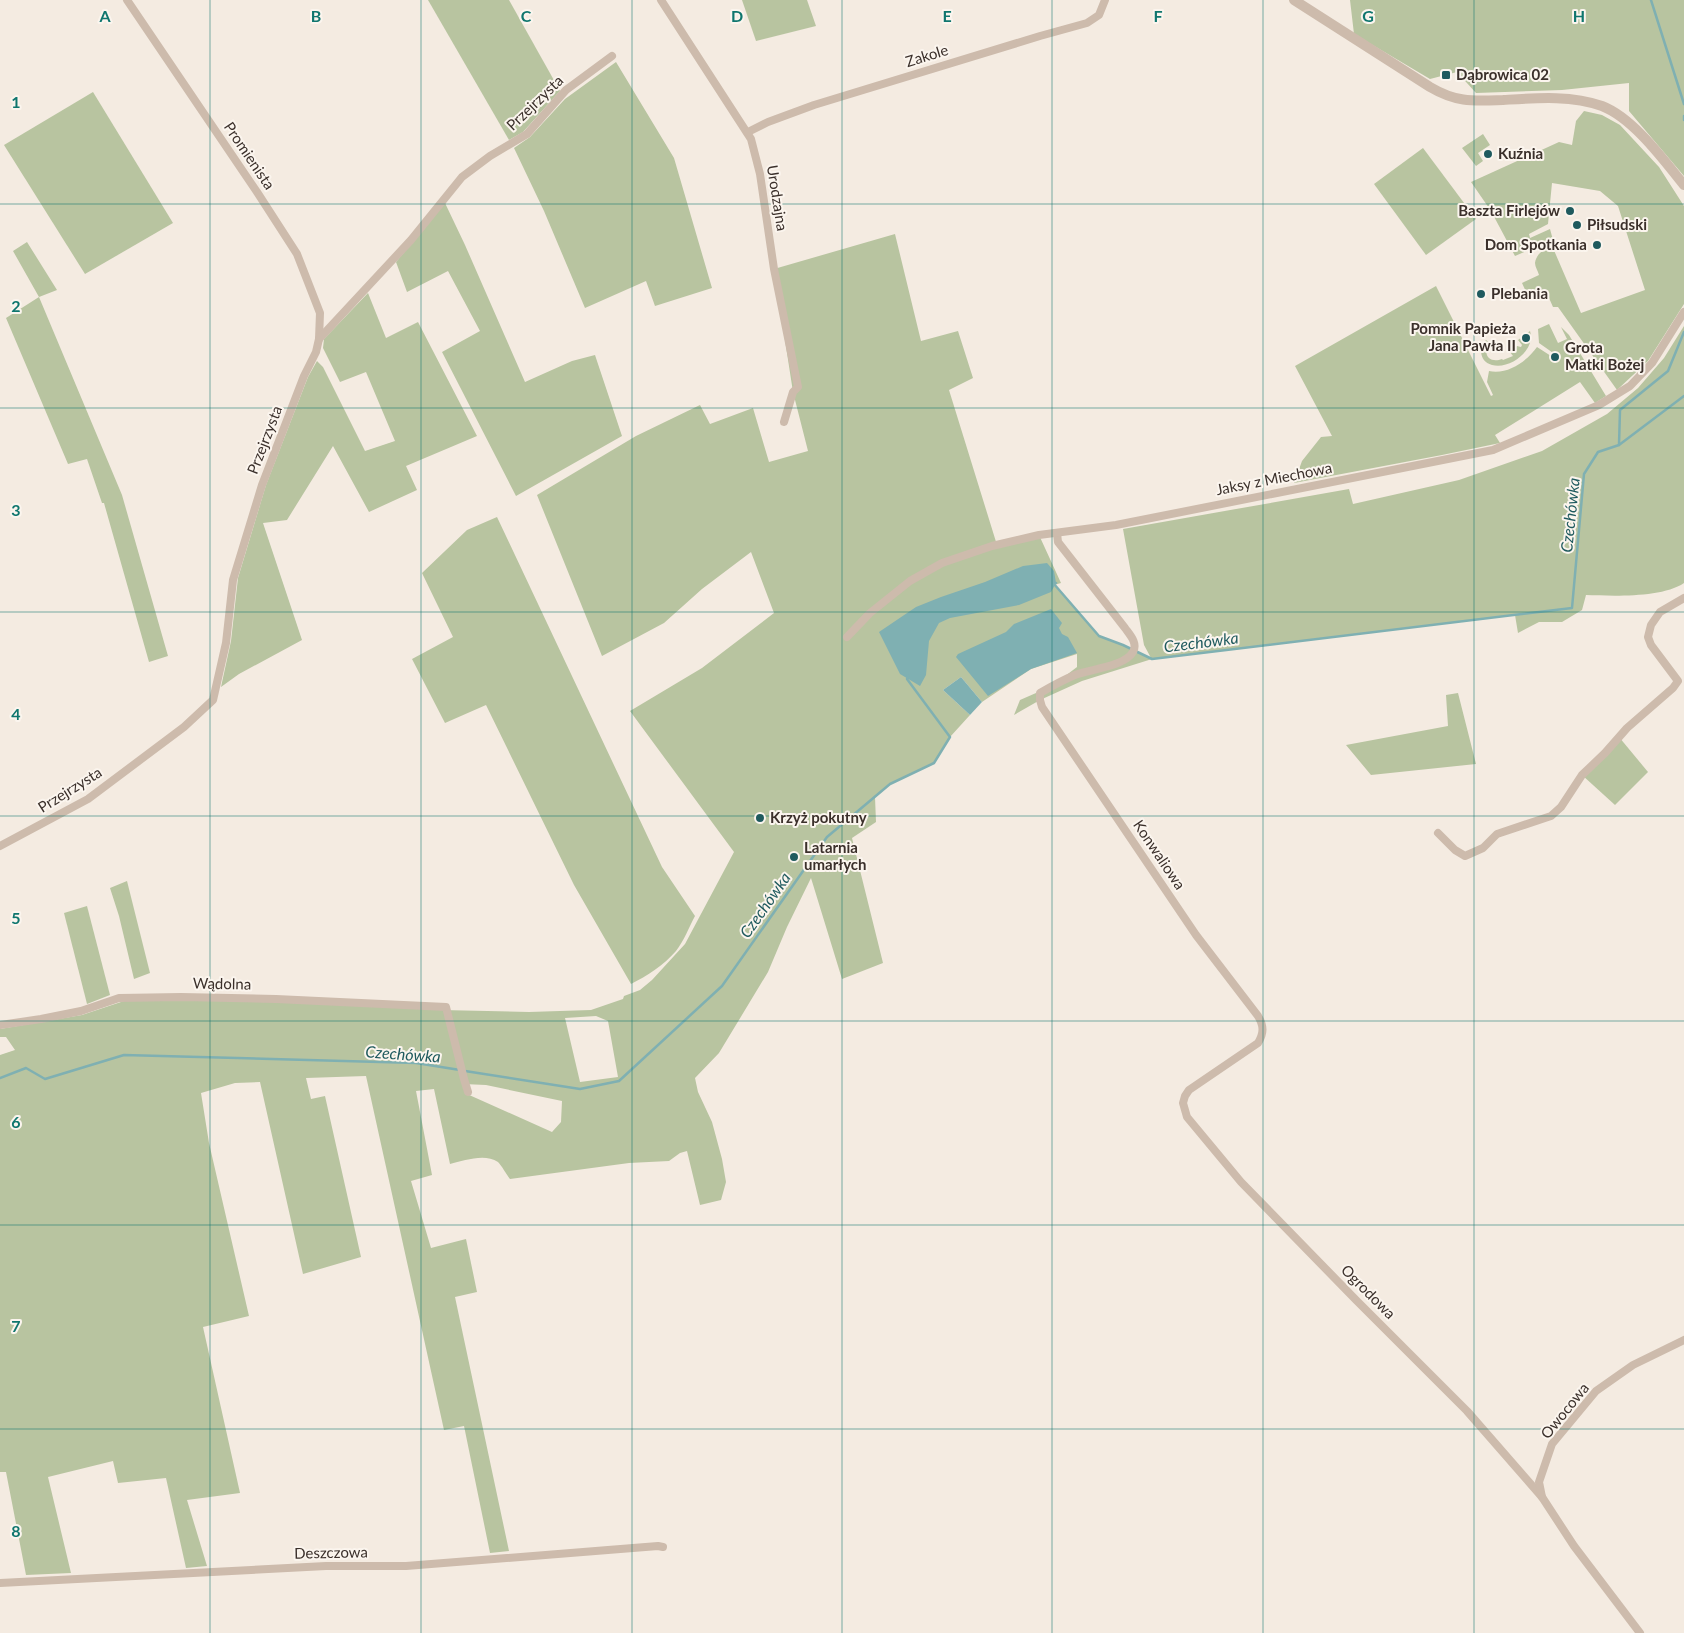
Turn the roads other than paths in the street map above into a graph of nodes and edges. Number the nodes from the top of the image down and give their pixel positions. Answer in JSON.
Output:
{"nodes":[{"id":1,"x":127,"y":0,"type":"edge"},
{"id":2,"x":661,"y":0,"type":"edge"},
{"id":3,"x":1105,"y":0,"type":"edge"},
{"id":4,"x":1294,"y":0,"type":"edge"},
{"id":5,"x":612,"y":56,"type":"dead end"},
{"id":6,"x":748,"y":132,"type":"junction"},
{"id":7,"x":1684,"y":185,"type":"edge"},
{"id":8,"x":1684,"y":312,"type":"edge"},
{"id":9,"x":319,"y":340,"type":"junction"},
{"id":10,"x":784,"y":422,"type":"dead end"},
{"id":11,"x":1057,"y":533,"type":"junction"},
{"id":12,"x":1684,"y":598,"type":"edge"},
{"id":13,"x":847,"y":637,"type":"dead end"},
{"id":14,"x":1438,"y":833,"type":"dead end"},
{"id":15,"x":0,"y":846,"type":"edge"},
{"id":16,"x":0,"y":1025,"type":"edge"},
{"id":17,"x":468,"y":1092,"type":"dead end"},
{"id":18,"x":1183,"y":1103,"type":"joint"},
{"id":19,"x":1684,"y":1340,"type":"edge"},
{"id":20,"x":1542,"y":1496,"type":"junction"},
{"id":21,"x":662,"y":1547,"type":"dead end"},
{"id":22,"x":0,"y":1583,"type":"edge"},
{"id":23,"x":1640,"y":1633,"type":"edge"}],
"edges":[{"from":1,"to":9,"type":"street","name":"Promienista"},
{"from":2,"to":6,"type":"street","name":"Urodzajna"},
{"from":3,"to":6,"type":"street","name":"Zakole"},
{"from":4,"to":7,"type":"street"},
{"from":5,"to":9,"type":"street","name":"Przejrzysta"},
{"from":6,"to":10,"type":"street","name":"Urodzajna"},
{"from":8,"to":11,"type":"street","name":"Jaksy z Miechowa"},
{"from":9,"to":15,"type":"street","name":"Przejrzysta"},
{"from":11,"to":13,"type":"street","name":"Jaksy z Miechowa"},
{"from":11,"to":18,"type":"street","name":"Konwaliowa"},
{"from":12,"to":14,"type":"street"},
{"from":16,"to":17,"type":"street","name":"Wądolna"},
{"from":18,"to":20,"type":"street","name":"Ogrodowa"},
{"from":19,"to":20,"type":"street","name":"Owocowa"},
{"from":20,"to":23,"type":"street"},
{"from":21,"to":22,"type":"street","name":"Deszczowa"}]}
